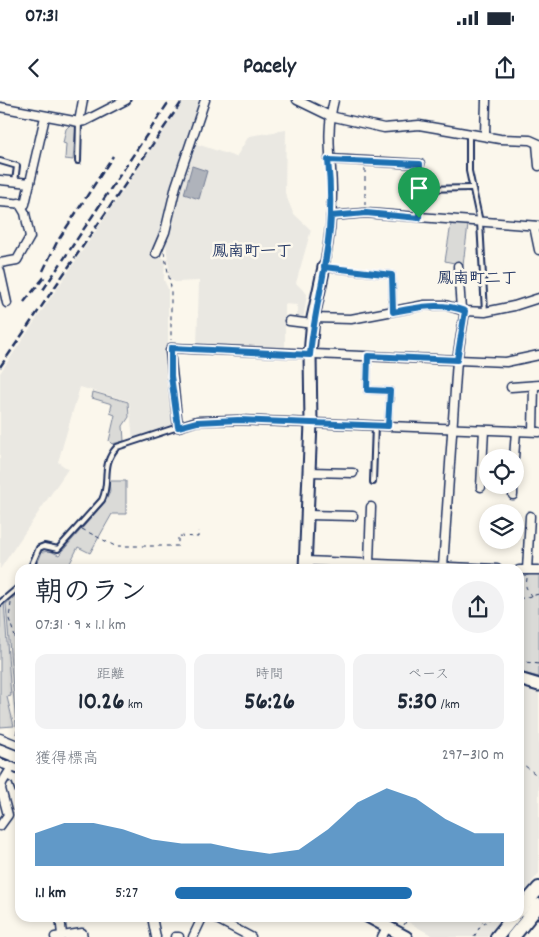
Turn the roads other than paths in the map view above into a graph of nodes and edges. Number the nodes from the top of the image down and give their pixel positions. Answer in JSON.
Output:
{"nodes":[{"id":1,"x":83,"y":100,"type":"edge"},
{"id":2,"x":126,"y":100,"type":"edge"},
{"id":3,"x":205,"y":100,"type":"edge"},
{"id":4,"x":297,"y":100,"type":"edge"},
{"id":5,"x":334,"y":100,"type":"edge"},
{"id":6,"x":486,"y":100,"type":"edge"},
{"id":7,"x":0,"y":108,"type":"edge"},
{"id":8,"x":330,"y":116,"type":"junction"},
{"id":9,"x":45,"y":117,"type":"junction"},
{"id":10,"x":79,"y":122,"type":"junction"},
{"id":11,"x":469,"y":132,"type":"junction"},
{"id":12,"x":485,"y":135,"type":"junction"},
{"id":13,"x":538,"y":144,"type":"edge"},
{"id":14,"x":328,"y":160,"type":"junction"},
{"id":15,"x":0,"y":161,"type":"edge"},
{"id":16,"x":78,"y":161,"type":"dead end"},
{"id":17,"x":420,"y":164,"type":"joint"},
{"id":18,"x":539,"y":166,"type":"edge"},
{"id":19,"x":0,"y":180,"type":"edge"},
{"id":20,"x":15,"y":182,"type":"junction"},
{"id":21,"x":30,"y":183,"type":"junction"},
{"id":22,"x":421,"y":188,"type":"junction"},
{"id":23,"x":472,"y":188,"type":"junction"},
{"id":24,"x":0,"y":202,"type":"edge"},
{"id":25,"x":19,"y":203,"type":"junction"},
{"id":26,"x":331,"y":216,"type":"junction"},
{"id":27,"x":419,"y":218,"type":"junction"},
{"id":28,"x":480,"y":222,"type":"junction"},
{"id":29,"x":536,"y":226,"type":"edge"},
{"id":30,"x":539,"y":250,"type":"edge"},
{"id":31,"x":156,"y":253,"type":"dead end"},
{"id":32,"x":0,"y":263,"type":"edge"},
{"id":33,"x":458,"y":266,"type":"dead end"},
{"id":34,"x":324,"y":267,"type":"junction"},
{"id":35,"x":0,"y":271,"type":"edge"},
{"id":36,"x":539,"y":298,"type":"edge"},
{"id":37,"x":7,"y":303,"type":"dead end"},
{"id":38,"x":463,"y":310,"type":"junction"},
{"id":39,"x":393,"y":312,"type":"junction"},
{"id":40,"x":485,"y":312,"type":"junction"},
{"id":41,"x":289,"y":321,"type":"dead end"},
{"id":42,"x":313,"y":321,"type":"junction"},
{"id":43,"x":310,"y":355,"type":"junction"},
{"id":44,"x":539,"y":355,"type":"edge"},
{"id":45,"x":368,"y":356,"type":"junction"},
{"id":46,"x":457,"y":360,"type":"junction"},
{"id":47,"x":536,"y":386,"type":"edge"},
{"id":48,"x":511,"y":387,"type":"dead end"},
{"id":49,"x":311,"y":423,"type":"junction"},
{"id":50,"x":375,"y":425,"type":"junction"},
{"id":51,"x":388,"y":426,"type":"junction"},
{"id":52,"x":178,"y":427,"type":"junction"},
{"id":53,"x":451,"y":428,"type":"junction"},
{"id":54,"x":484,"y":430,"type":"junction"},
{"id":55,"x":516,"y":431,"type":"junction"},
{"id":56,"x":536,"y":432,"type":"edge"},
{"id":57,"x":483,"y":449,"type":"edge"},
{"id":58,"x":515,"y":449,"type":"edge"},
{"id":59,"x":309,"y":472,"type":"junction"},
{"id":60,"x":353,"y":473,"type":"dead end"},
{"id":61,"x":373,"y":482,"type":"dead end"},
{"id":62,"x":371,"y":507,"type":"dead end"},
{"id":63,"x":308,"y":514,"type":"junction"},
{"id":64,"x":353,"y":516,"type":"dead end"},
{"id":65,"x":539,"y":522,"type":"edge"},
{"id":66,"x":369,"y":563,"type":"junction"},
{"id":67,"x":32,"y":564,"type":"edge"},
{"id":68,"x":306,"y":564,"type":"edge"},
{"id":69,"x":338,"y":564,"type":"edge"},
{"id":70,"x":388,"y":564,"type":"edge"},
{"id":71,"x":443,"y":564,"type":"edge"},
{"id":72,"x":539,"y":570,"type":"edge"},
{"id":73,"x":524,"y":572,"type":"edge"},
{"id":74,"x":15,"y":591,"type":"edge"},
{"id":75,"x":0,"y":603,"type":"edge"},
{"id":76,"x":524,"y":680,"type":"edge"},
{"id":77,"x":539,"y":685,"type":"edge"},
{"id":78,"x":0,"y":738,"type":"edge"},
{"id":79,"x":15,"y":744,"type":"edge"},
{"id":80,"x":0,"y":750,"type":"edge"},
{"id":81,"x":15,"y":756,"type":"edge"},
{"id":82,"x":0,"y":763,"type":"edge"},
{"id":83,"x":14,"y":771,"type":"edge"},
{"id":84,"x":1,"y":783,"type":"edge"},
{"id":85,"x":3,"y":805,"type":"edge"},
{"id":86,"x":0,"y":826,"type":"edge"},
{"id":87,"x":539,"y":888,"type":"edge"},
{"id":88,"x":524,"y":905,"type":"edge"},
{"id":89,"x":537,"y":912,"type":"edge"},
{"id":90,"x":59,"y":922,"type":"edge"},
{"id":91,"x":153,"y":922,"type":"dead end"},
{"id":92,"x":200,"y":922,"type":"edge"},
{"id":93,"x":223,"y":922,"type":"edge"},
{"id":94,"x":374,"y":922,"type":"edge"},
{"id":95,"x":509,"y":922,"type":"edge"},
{"id":96,"x":385,"y":932,"type":"edge"},
{"id":97,"x":405,"y":932,"type":"edge"},
{"id":98,"x":58,"y":936,"type":"edge"},
{"id":99,"x":83,"y":937,"type":"edge"},
{"id":100,"x":156,"y":937,"type":"edge"},
{"id":101,"x":175,"y":937,"type":"edge"},
{"id":102,"x":180,"y":937,"type":"edge"},
{"id":103,"x":193,"y":937,"type":"edge"},
{"id":104,"x":251,"y":937,"type":"edge"},
{"id":105,"x":497,"y":937,"type":"edge"},
{"id":106,"x":513,"y":937,"type":"edge"}],
"edges":[{"from":1,"to":10,"type":"street"},
{"from":2,"to":10,"type":"street"},
{"from":3,"to":31,"type":"street"},
{"from":4,"to":8,"type":"street"},
{"from":5,"to":8,"type":"street"},
{"from":6,"to":12,"type":"street"},
{"from":7,"to":9,"type":"street"},
{"from":8,"to":11,"type":"street"},
{"from":8,"to":14,"type":"street"},
{"from":9,"to":10,"type":"street"},
{"from":9,"to":21,"type":"street"},
{"from":10,"to":16,"type":"lane"},
{"from":11,"to":12,"type":"street"},
{"from":11,"to":23,"type":"lane"},
{"from":12,"to":13,"type":"street"},
{"from":13,"to":18,"type":"street"},
{"from":14,"to":17,"type":"street"},
{"from":14,"to":26,"type":"street"},
{"from":15,"to":20,"type":"lane"},
{"from":17,"to":22,"type":"lane"},
{"from":19,"to":20,"type":"street"},
{"from":20,"to":21,"type":"street"},
{"from":21,"to":25,"type":"street"},
{"from":22,"to":23,"type":"lane"},
{"from":22,"to":27,"type":"lane"},
{"from":23,"to":28,"type":"lane"},
{"from":24,"to":25,"type":"street"},
{"from":25,"to":32,"type":"street"},
{"from":26,"to":27,"type":"street"},
{"from":26,"to":34,"type":"street"},
{"from":27,"to":28,"type":"street"},
{"from":28,"to":29,"type":"street"},
{"from":28,"to":40,"type":"lane"},
{"from":29,"to":30,"type":"street"},
{"from":33,"to":38,"type":"street"},
{"from":34,"to":39,"type":"lane"},
{"from":34,"to":42,"type":"street"},
{"from":35,"to":37,"type":"street"},
{"from":36,"to":40,"type":"street"},
{"from":38,"to":39,"type":"street"},
{"from":38,"to":40,"type":"street"},
{"from":38,"to":46,"type":"street"},
{"from":39,"to":42,"type":"street"},
{"from":41,"to":42,"type":"street"},
{"from":42,"to":43,"type":"street"},
{"from":43,"to":45,"type":"street"},
{"from":43,"to":49,"type":"street"},
{"from":43,"to":52,"type":"street"},
{"from":44,"to":46,"type":"street"},
{"from":45,"to":46,"type":"street"},
{"from":45,"to":51,"type":"lane"},
{"from":46,"to":53,"type":"street"},
{"from":47,"to":48,"type":"street"},
{"from":47,"to":56,"type":"street"},
{"from":49,"to":50,"type":"street"},
{"from":49,"to":52,"type":"street"},
{"from":49,"to":59,"type":"street"},
{"from":50,"to":51,"type":"street"},
{"from":50,"to":61,"type":"lane"},
{"from":51,"to":53,"type":"street"},
{"from":52,"to":67,"type":"lane"},
{"from":53,"to":54,"type":"street"},
{"from":53,"to":71,"type":"street"},
{"from":54,"to":55,"type":"street"},
{"from":54,"to":57,"type":"street"},
{"from":55,"to":56,"type":"street"},
{"from":55,"to":58,"type":"street"},
{"from":59,"to":60,"type":"street"},
{"from":59,"to":63,"type":"street"},
{"from":62,"to":66,"type":"street"},
{"from":63,"to":64,"type":"street"},
{"from":63,"to":68,"type":"street"},
{"from":65,"to":73,"type":"street"},
{"from":66,"to":69,"type":"street"},
{"from":66,"to":70,"type":"street"},
{"from":72,"to":73,"type":"street"},
{"from":74,"to":75,"type":"lane"},
{"from":76,"to":77,"type":"street"},
{"from":78,"to":79,"type":"street"},
{"from":80,"to":81,"type":"street"},
{"from":82,"to":83,"type":"street"},
{"from":83,"to":84,"type":"street"},
{"from":84,"to":85,"type":"street"},
{"from":85,"to":86,"type":"street"},
{"from":87,"to":88,"type":"main road"},
{"from":89,"to":106,"type":"main road"},
{"from":90,"to":98,"type":"street"},
{"from":91,"to":100,"type":"street"},
{"from":92,"to":103,"type":"street"},
{"from":93,"to":104,"type":"street"},
{"from":94,"to":96,"type":"street"},
{"from":95,"to":105,"type":"main road"},
{"from":96,"to":97,"type":"street"},
{"from":98,"to":99,"type":"street"},
{"from":101,"to":102,"type":"street"}]}
